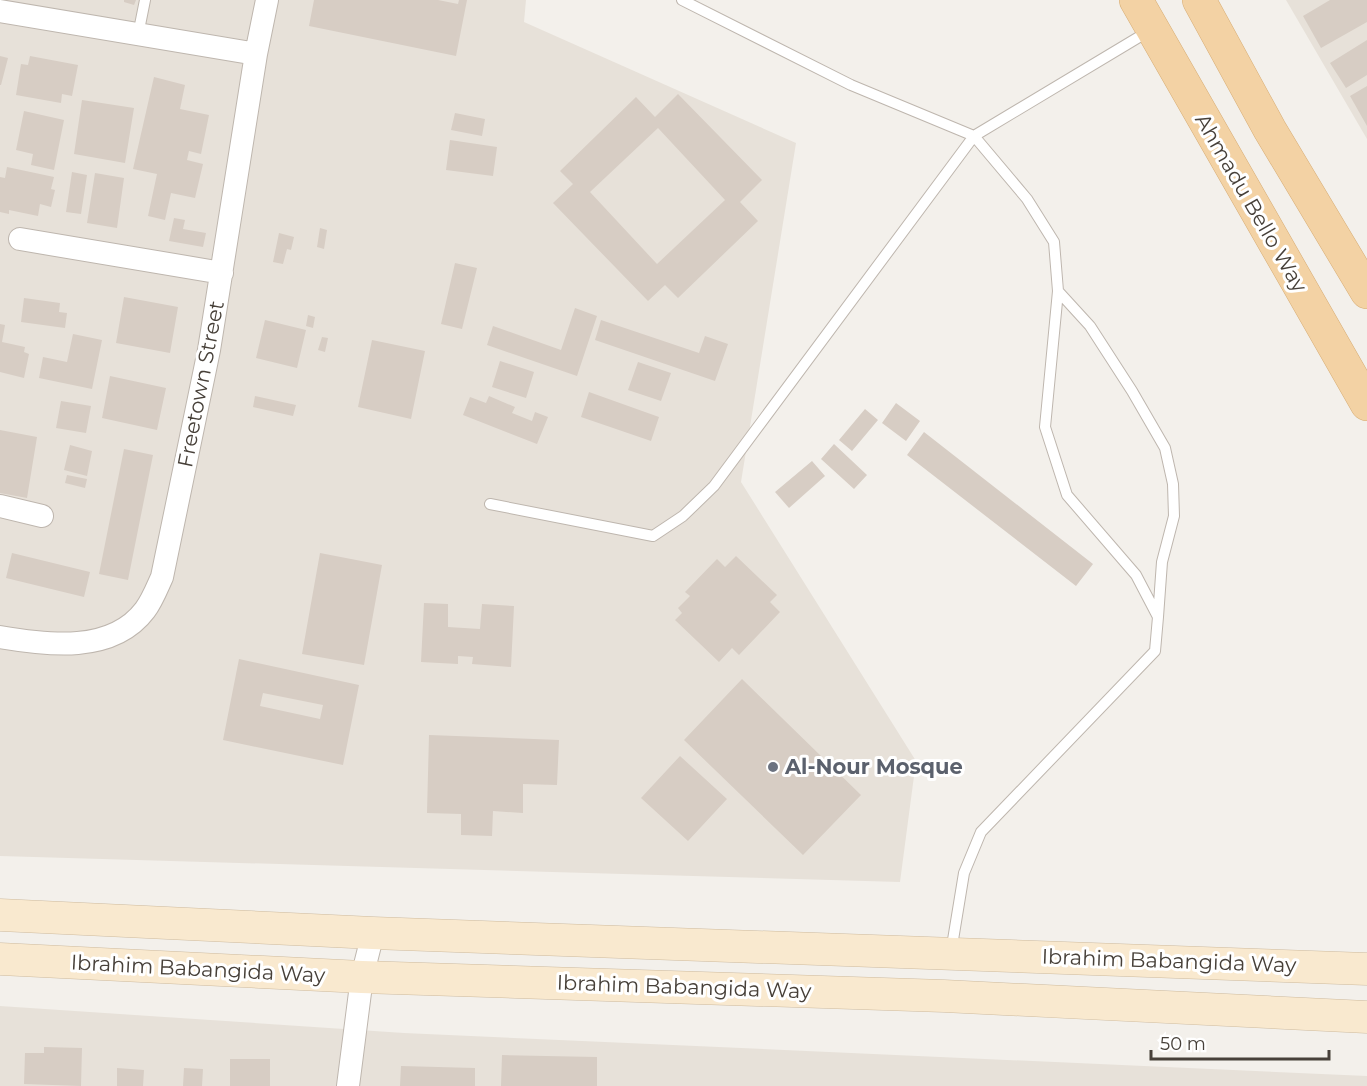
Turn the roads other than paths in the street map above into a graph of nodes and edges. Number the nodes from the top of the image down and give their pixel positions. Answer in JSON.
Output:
{"nodes":[{"id":1,"x":146,"y":0,"type":"edge"},
{"id":2,"x":267,"y":0,"type":"edge"},
{"id":3,"x":682,"y":0,"type":"edge"},
{"id":4,"x":1136,"y":0,"type":"edge"},
{"id":5,"x":1199,"y":0,"type":"edge"},
{"id":6,"x":0,"y":11,"type":"edge"},
{"id":7,"x":1152,"y":30,"type":"junction"},
{"id":8,"x":138,"y":34,"type":"junction"},
{"id":9,"x":256,"y":54,"type":"junction"},
{"id":10,"x":974,"y":136,"type":"junction"},
{"id":11,"x":20,"y":239,"type":"dead end"},
{"id":12,"x":222,"y":273,"type":"junction"},
{"id":13,"x":1058,"y":291,"type":"junction"},
{"id":14,"x":1367,"y":292,"type":"edge"},
{"id":15,"x":1367,"y":404,"type":"edge"},
{"id":16,"x":490,"y":504,"type":"dead end"},
{"id":17,"x":0,"y":506,"type":"edge"},
{"id":18,"x":42,"y":516,"type":"dead end"},
{"id":19,"x":1158,"y":617,"type":"junction"},
{"id":20,"x":0,"y":637,"type":"edge"},
{"id":21,"x":0,"y":915,"type":"edge"},
{"id":22,"x":372,"y":933,"type":"junction"},
{"id":23,"x":951,"y":952,"type":"junction"},
{"id":24,"x":0,"y":959,"type":"edge"},
{"id":25,"x":1367,"y":969,"type":"edge"},
{"id":26,"x":362,"y":977,"type":"junction"},
{"id":27,"x":1367,"y":1017,"type":"edge"},
{"id":28,"x":348,"y":1086,"type":"edge"}],
"edges":[{"from":1,"to":8,"type":"lane"},
{"from":2,"to":9,"type":"street","name":"Freetown Street"},
{"from":3,"to":10,"type":"lane"},
{"from":4,"to":7,"type":"main road","name":"Ahmadu Bello Way"},
{"from":5,"to":14,"type":"main road"},
{"from":6,"to":8,"type":"street"},
{"from":7,"to":10,"type":"lane"},
{"from":7,"to":15,"type":"main road","name":"Ahmadu Bello Way"},
{"from":8,"to":9,"type":"street"},
{"from":9,"to":12,"type":"street","name":"Freetown Street"},
{"from":10,"to":13,"type":"lane"},
{"from":10,"to":16,"type":"lane"},
{"from":11,"to":12,"type":"street"},
{"from":12,"to":20,"type":"street","name":"Freetown Street"},
{"from":13,"to":19,"type":"lane"},
{"from":13,"to":19,"type":"lane"},
{"from":17,"to":18,"type":"street"},
{"from":19,"to":23,"type":"lane"},
{"from":21,"to":22,"type":"main road","name":"Ibrahim Babangida Way"},
{"from":22,"to":23,"type":"main road","name":"Ibrahim Babangida Way"},
{"from":22,"to":26,"type":"street"},
{"from":23,"to":25,"type":"main road","name":"Ibrahim Babangida Way"},
{"from":24,"to":26,"type":"main road","name":"Ibrahim Babangida Way"},
{"from":26,"to":27,"type":"main road","name":"Ibrahim Babangida Way"},
{"from":26,"to":28,"type":"street"}]}
